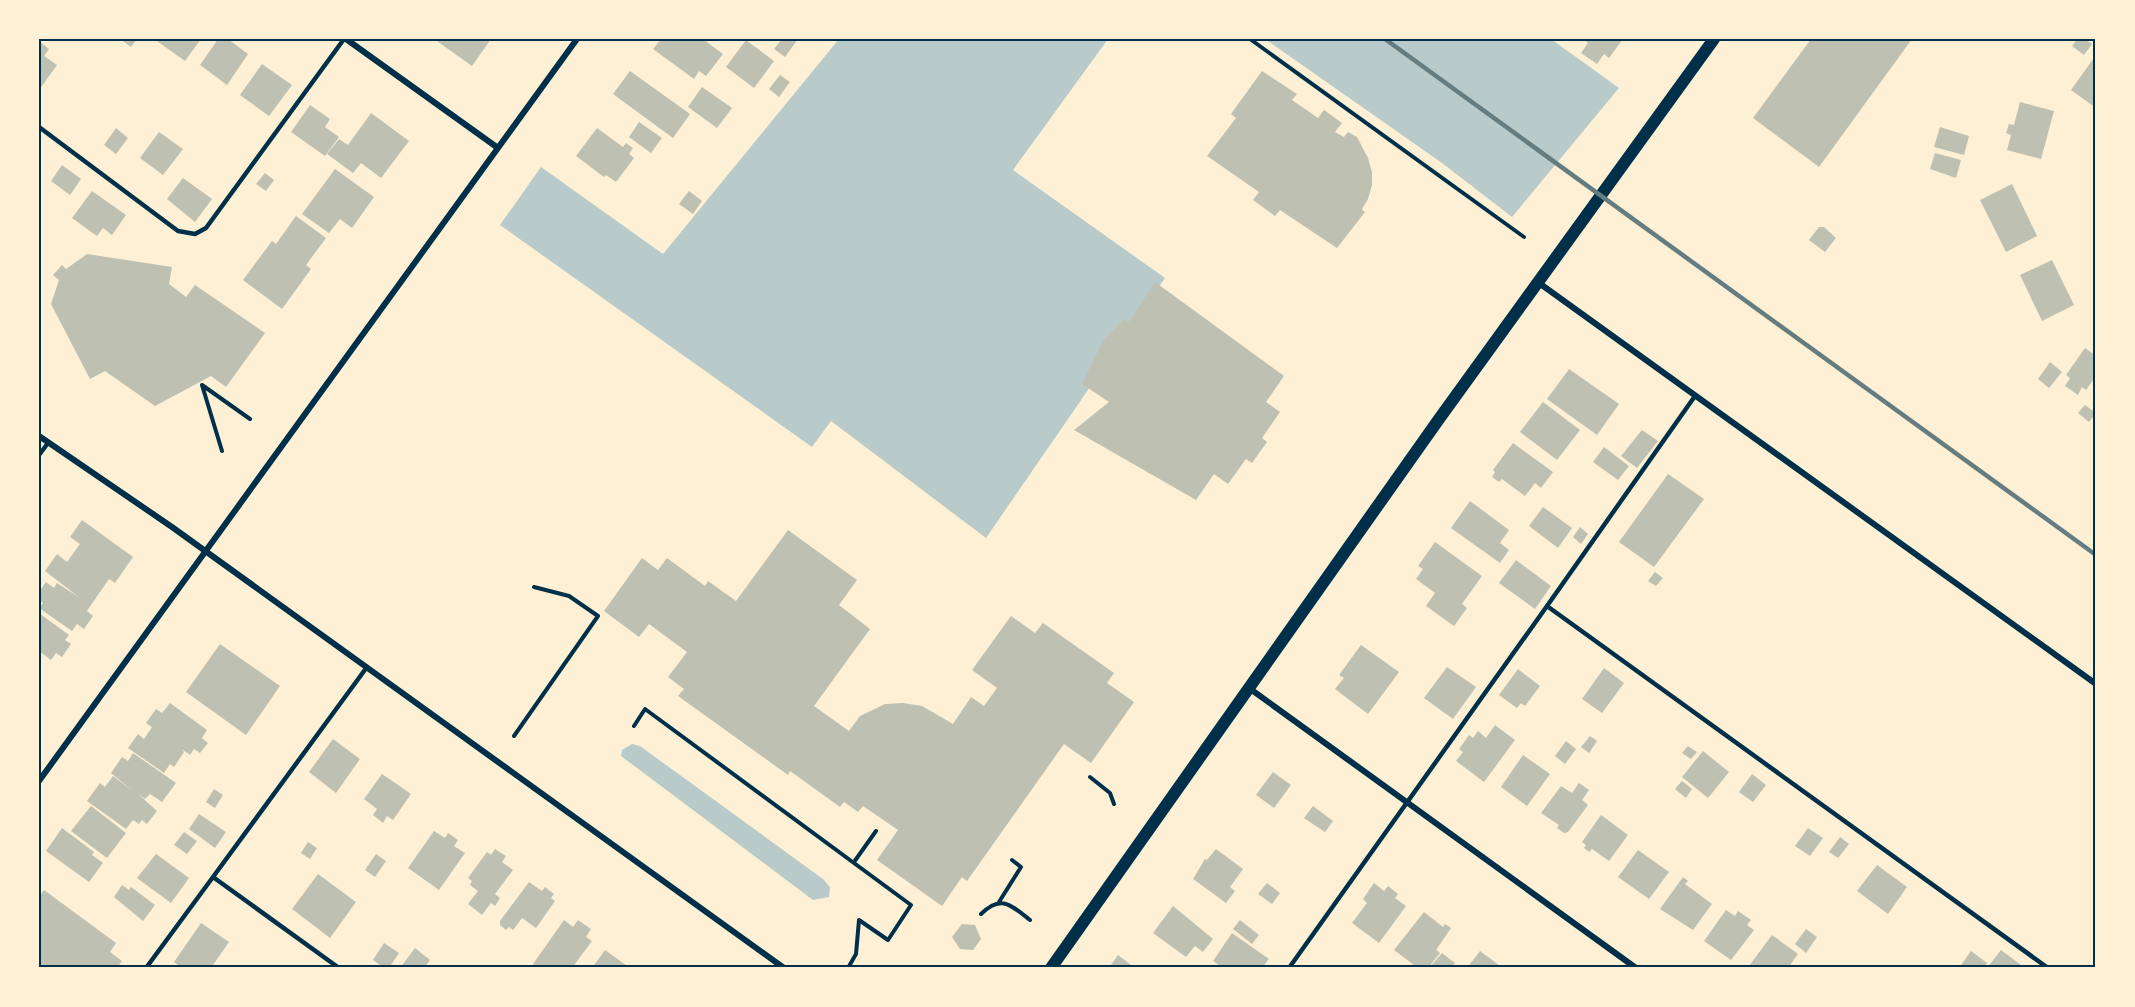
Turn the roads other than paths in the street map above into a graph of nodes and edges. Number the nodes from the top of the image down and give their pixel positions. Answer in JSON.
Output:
{"nodes":[{"id":1,"x":345,"y":39,"type":"edge"},
{"id":2,"x":577,"y":39,"type":"edge"},
{"id":3,"x":1714,"y":39,"type":"edge"},
{"id":4,"x":39,"y":127,"type":"edge"},
{"id":5,"x":498,"y":148,"type":"junction"},
{"id":6,"x":1539,"y":283,"type":"junction"},
{"id":7,"x":1695,"y":396,"type":"junction"},
{"id":8,"x":39,"y":436,"type":"edge"},
{"id":9,"x":48,"y":443,"type":"junction"},
{"id":10,"x":39,"y":455,"type":"edge"},
{"id":11,"x":207,"y":552,"type":"junction"},
{"id":12,"x":1547,"y":606,"type":"junction"},
{"id":13,"x":367,"y":667,"type":"junction"},
{"id":14,"x":2096,"y":684,"type":"edge"},
{"id":15,"x":1250,"y":688,"type":"junction"},
{"id":16,"x":39,"y":781,"type":"edge"},
{"id":17,"x":1408,"y":803,"type":"junction"},
{"id":18,"x":213,"y":877,"type":"junction"},
{"id":19,"x":782,"y":967,"type":"edge"},
{"id":20,"x":146,"y":968,"type":"edge"},
{"id":21,"x":339,"y":968,"type":"edge"},
{"id":22,"x":1051,"y":968,"type":"edge"},
{"id":23,"x":1289,"y":968,"type":"edge"},
{"id":24,"x":1636,"y":968,"type":"edge"},
{"id":25,"x":2048,"y":968,"type":"edge"}],
"edges":[{"from":1,"to":4,"type":"lane"},
{"from":1,"to":5,"type":"street"},
{"from":2,"to":5,"type":"street"},
{"from":3,"to":6,"type":"main road"},
{"from":5,"to":11,"type":"street"},
{"from":6,"to":7,"type":"street"},
{"from":6,"to":15,"type":"main road"},
{"from":7,"to":12,"type":"lane"},
{"from":7,"to":14,"type":"street"},
{"from":8,"to":9,"type":"street"},
{"from":9,"to":10,"type":"lane"},
{"from":9,"to":11,"type":"street"},
{"from":11,"to":13,"type":"street"},
{"from":11,"to":16,"type":"street"},
{"from":12,"to":17,"type":"lane"},
{"from":12,"to":25,"type":"lane"},
{"from":13,"to":18,"type":"lane"},
{"from":13,"to":19,"type":"street"},
{"from":15,"to":17,"type":"street"},
{"from":15,"to":22,"type":"main road"},
{"from":17,"to":23,"type":"lane"},
{"from":17,"to":24,"type":"street"},
{"from":18,"to":20,"type":"lane"},
{"from":18,"to":21,"type":"lane"}]}
